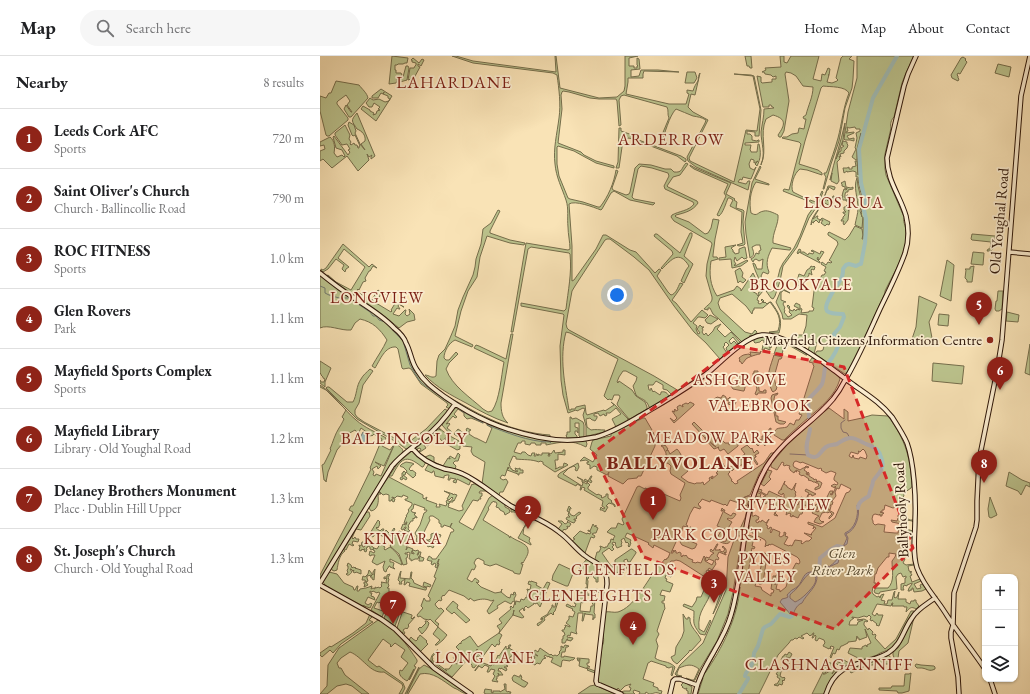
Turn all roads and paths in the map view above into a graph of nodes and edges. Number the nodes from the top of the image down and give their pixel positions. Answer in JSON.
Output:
{"nodes":[{"id":1,"x":916,"y":56,"type":"edge"},
{"id":2,"x":1030,"y":56,"type":"edge"},
{"id":3,"x":1009,"y":252,"type":"junction"},
{"id":4,"x":1030,"y":254,"type":"edge"},
{"id":5,"x":320,"y":273,"type":"edge"},
{"id":6,"x":841,"y":376,"type":"junction"},
{"id":7,"x":846,"y":379,"type":"junction"},
{"id":8,"x":838,"y":392,"type":"junction"},
{"id":9,"x":455,"y":404,"type":"junction"},
{"id":10,"x":412,"y":448,"type":"junction"},
{"id":11,"x":320,"y":584,"type":"edge"},
{"id":12,"x":935,"y":598,"type":"junction"},
{"id":13,"x":946,"y":614,"type":"junction"},
{"id":14,"x":953,"y":615,"type":"junction"},
{"id":15,"x":953,"y":625,"type":"junction"},
{"id":16,"x":982,"y":665,"type":"edge"},
{"id":17,"x":991,"y":682,"type":"edge"},
{"id":18,"x":697,"y":685,"type":"junction"},
{"id":19,"x":471,"y":694,"type":"edge"},
{"id":20,"x":621,"y":694,"type":"edge"},
{"id":21,"x":670,"y":694,"type":"edge"},
{"id":22,"x":695,"y":694,"type":"edge"},
{"id":23,"x":826,"y":694,"type":"edge"},
{"id":24,"x":959,"y":694,"type":"edge"},
{"id":25,"x":995,"y":694,"type":"edge"}],
"edges":[{"from":1,"to":7,"type":"main road"},
{"from":2,"to":3,"type":"main road","name":"Old Youghal Road"},
{"from":3,"to":4,"type":"main road"},
{"from":3,"to":14,"type":"main road","name":"Old Youghal Road"},
{"from":5,"to":9,"type":"main road"},
{"from":6,"to":7,"type":"main road","name":"Ballyhooly Road"},
{"from":6,"to":8,"type":"main road"},
{"from":6,"to":9,"type":"main road","name":"Ballyhooly Road"},
{"from":7,"to":8,"type":"main road"},
{"from":7,"to":12,"type":"main road","name":"Ballyhooly Road"},
{"from":8,"to":18,"type":"main road"},
{"from":9,"to":10,"type":"main road"},
{"from":10,"to":11,"type":"main road"},
{"from":10,"to":20,"type":"main road"},
{"from":11,"to":19,"type":"main road"},
{"from":12,"to":13,"type":"main road","name":"Ballyhooly Road"},
{"from":12,"to":23,"type":"main road"},
{"from":13,"to":14,"type":"main road"},
{"from":13,"to":15,"type":"main road","name":"Ballyhooly Road"},
{"from":14,"to":15,"type":"main road","name":"Old Youghal Road"},
{"from":15,"to":16,"type":"main road","name":"Ballyhooly Road"},
{"from":15,"to":24,"type":"main road","name":"Old Youghal Road"},
{"from":17,"to":25,"type":"main road"},
{"from":18,"to":21,"type":"main road"},
{"from":18,"to":22,"type":"main road"}]}
